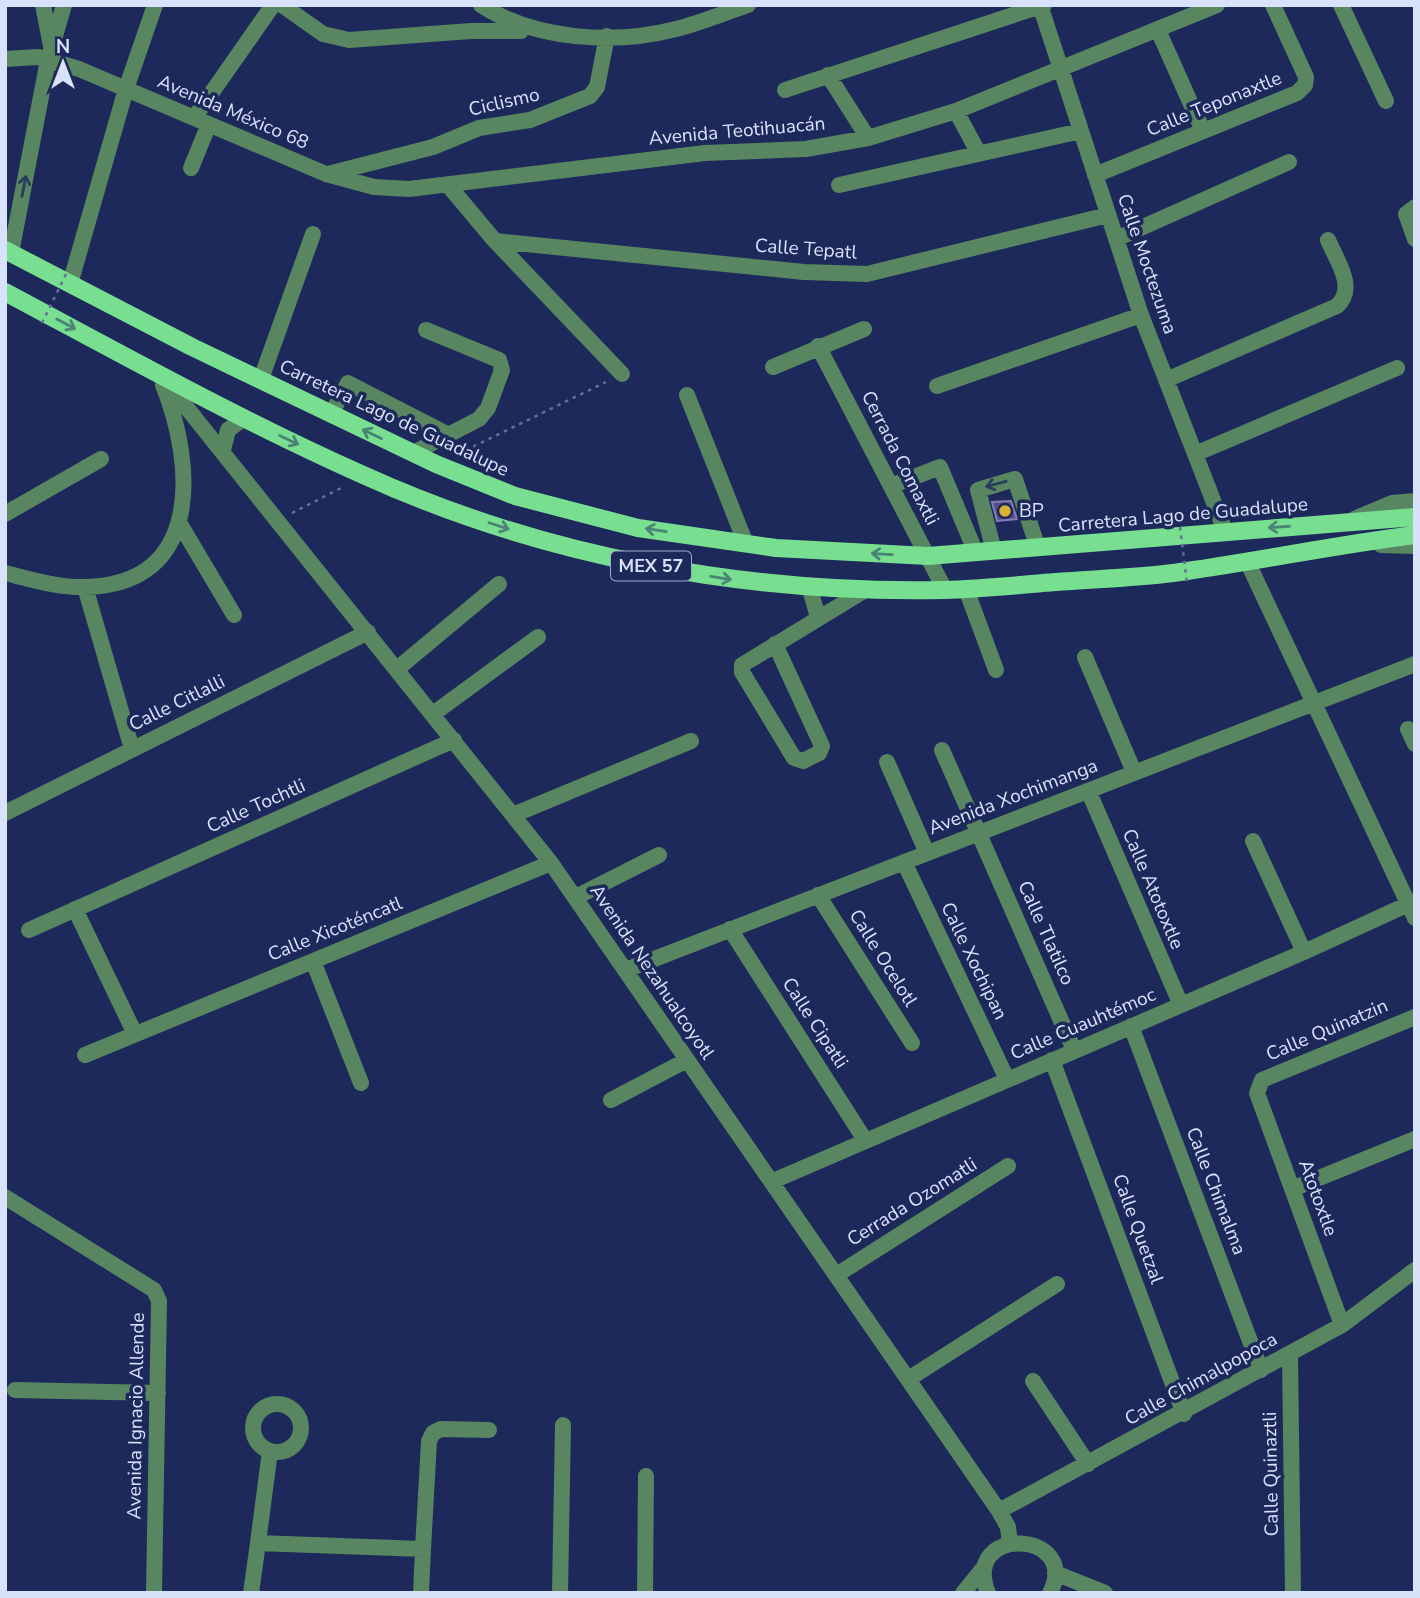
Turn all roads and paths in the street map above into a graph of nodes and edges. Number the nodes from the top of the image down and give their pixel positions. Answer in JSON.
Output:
{"nodes":[{"id":1,"x":43,"y":5,"type":"edge"},
{"id":2,"x":64,"y":5,"type":"edge"},
{"id":3,"x":155,"y":5,"type":"edge"},
{"id":4,"x":273,"y":5,"type":"edge"},
{"id":5,"x":282,"y":5,"type":"edge"},
{"id":6,"x":481,"y":5,"type":"edge"},
{"id":7,"x":512,"y":5,"type":"edge"},
{"id":8,"x":748,"y":5,"type":"edge"},
{"id":9,"x":1217,"y":5,"type":"edge"},
{"id":10,"x":1273,"y":5,"type":"edge"},
{"id":11,"x":1341,"y":5,"type":"edge"},
{"id":12,"x":1042,"y":6,"type":"edge"},
{"id":13,"x":506,"y":21,"type":"junction"},
{"id":14,"x":1158,"y":30,"type":"junction"},
{"id":15,"x":540,"y":32,"type":"junction"},
{"id":16,"x":607,"y":36,"type":"junction"},
{"id":17,"x":49,"y":54,"type":"junction"},
{"id":18,"x":5,"y":59,"type":"edge"},
{"id":19,"x":1061,"y":68,"type":"junction"},
{"id":20,"x":828,"y":75,"type":"junction"},
{"id":21,"x":126,"y":89,"type":"junction"},
{"id":22,"x":785,"y":90,"type":"dead end"},
{"id":23,"x":1386,"y":101,"type":"dead end"},
{"id":24,"x":956,"y":111,"type":"junction"},
{"id":25,"x":202,"y":121,"type":"junction"},
{"id":26,"x":1081,"y":131,"type":"junction"},
{"id":27,"x":1203,"y":131,"type":"junction"},
{"id":28,"x":868,"y":138,"type":"junction"},
{"id":29,"x":979,"y":154,"type":"junction"},
{"id":30,"x":1289,"y":162,"type":"dead end"},
{"id":31,"x":191,"y":168,"type":"dead end"},
{"id":32,"x":326,"y":174,"type":"junction"},
{"id":33,"x":1095,"y":175,"type":"junction"},
{"id":34,"x":448,"y":185,"type":"junction"},
{"id":35,"x":839,"y":185,"type":"dead end"},
{"id":36,"x":1415,"y":207,"type":"edge"},
{"id":37,"x":1108,"y":215,"type":"junction"},
{"id":38,"x":313,"y":234,"type":"dead end"},
{"id":39,"x":1116,"y":239,"type":"junction"},
{"id":40,"x":1415,"y":239,"type":"edge"},
{"id":41,"x":1328,"y":240,"type":"dead end"},
{"id":42,"x":495,"y":242,"type":"junction"},
{"id":43,"x":8,"y":251,"type":"edge"},
{"id":44,"x":69,"y":277,"type":"junction"},
{"id":45,"x":5,"y":292,"type":"edge"},
{"id":46,"x":1140,"y":315,"type":"junction"},
{"id":47,"x":42,"y":323,"type":"dead end"},
{"id":48,"x":864,"y":328,"type":"dead end"},
{"id":49,"x":426,"y":330,"type":"dead end"},
{"id":50,"x":818,"y":346,"type":"junction"},
{"id":51,"x":774,"y":367,"type":"dead end"},
{"id":52,"x":1397,"y":368,"type":"dead end"},
{"id":53,"x":159,"y":373,"type":"junction"},
{"id":54,"x":622,"y":374,"type":"joint"},
{"id":55,"x":261,"y":379,"type":"junction"},
{"id":56,"x":1166,"y":380,"type":"junction"},
{"id":57,"x":936,"y":386,"type":"dead end"},
{"id":58,"x":688,"y":396,"type":"dead end"},
{"id":59,"x":331,"y":414,"type":"junction"},
{"id":60,"x":244,"y":418,"type":"junction"},
{"id":61,"x":449,"y":435,"type":"junction"},
{"id":62,"x":223,"y":450,"type":"junction"},
{"id":63,"x":413,"y":453,"type":"junction"},
{"id":64,"x":1195,"y":454,"type":"junction"},
{"id":65,"x":101,"y":459,"type":"dead end"},
{"id":66,"x":436,"y":464,"type":"junction"},
{"id":67,"x":891,"y":486,"type":"junction"},
{"id":68,"x":334,"y":492,"type":"dead end"},
{"id":69,"x":1415,"y":501,"type":"edge"},
{"id":70,"x":5,"y":514,"type":"edge"},
{"id":71,"x":1415,"y":517,"type":"edge"},
{"id":72,"x":278,"y":519,"type":"junction"},
{"id":73,"x":1347,"y":522,"type":"junction"},
{"id":74,"x":180,"y":524,"type":"junction"},
{"id":75,"x":1180,"y":527,"type":"dead end"},
{"id":76,"x":1225,"y":531,"type":"junction"},
{"id":77,"x":1415,"y":535,"type":"edge"},
{"id":78,"x":1351,"y":543,"type":"junction"},
{"id":79,"x":746,"y":544,"type":"junction"},
{"id":80,"x":1415,"y":546,"type":"edge"},
{"id":81,"x":1038,"y":548,"type":"junction"},
{"id":82,"x":994,"y":551,"type":"junction"},
{"id":83,"x":976,"y":553,"type":"junction"},
{"id":84,"x":928,"y":556,"type":"junction"},
{"id":85,"x":1247,"y":561,"type":"junction"},
{"id":86,"x":5,"y":573,"type":"edge"},
{"id":87,"x":1187,"y":583,"type":"dead end"},
{"id":88,"x":499,"y":584,"type":"dead end"},
{"id":89,"x":809,"y":586,"type":"junction"},
{"id":90,"x":85,"y":587,"type":"junction"},
{"id":91,"x":867,"y":589,"type":"junction"},
{"id":92,"x":966,"y":589,"type":"junction"},
{"id":93,"x":945,"y":590,"type":"junction"},
{"id":94,"x":234,"y":615,"type":"dead end"},
{"id":95,"x":818,"y":617,"type":"junction"},
{"id":96,"x":368,"y":632,"type":"junction"},
{"id":97,"x":538,"y":637,"type":"dead end"},
{"id":98,"x":775,"y":644,"type":"junction"},
{"id":99,"x":1086,"y":657,"type":"dead end"},
{"id":100,"x":1415,"y":664,"type":"edge"},
{"id":101,"x":397,"y":669,"type":"junction"},
{"id":102,"x":996,"y":670,"type":"dead end"},
{"id":103,"x":1312,"y":703,"type":"junction"},
{"id":104,"x":433,"y":714,"type":"junction"},
{"id":105,"x":454,"y":740,"type":"junction"},
{"id":106,"x":691,"y":741,"type":"dead end"},
{"id":107,"x":132,"y":749,"type":"junction"},
{"id":108,"x":942,"y":750,"type":"dead end"},
{"id":109,"x":887,"y":762,"type":"dead end"},
{"id":110,"x":1134,"y":772,"type":"junction"},
{"id":111,"x":1088,"y":790,"type":"junction"},
{"id":112,"x":5,"y":813,"type":"edge"},
{"id":113,"x":513,"y":815,"type":"junction"},
{"id":114,"x":979,"y":832,"type":"junction"},
{"id":115,"x":1253,"y":841,"type":"dead end"},
{"id":116,"x":927,"y":853,"type":"junction"},
{"id":117,"x":659,"y":855,"type":"dead end"},
{"id":118,"x":904,"y":862,"type":"junction"},
{"id":119,"x":551,"y":863,"type":"junction"},
{"id":120,"x":818,"y":895,"type":"junction"},
{"id":121,"x":576,"y":897,"type":"junction"},
{"id":122,"x":1413,"y":908,"type":"edge"},
{"id":123,"x":75,"y":909,"type":"junction"},
{"id":124,"x":730,"y":929,"type":"junction"},
{"id":125,"x":29,"y":930,"type":"dead end"},
{"id":126,"x":1304,"y":953,"type":"junction"},
{"id":127,"x":313,"y":961,"type":"junction"},
{"id":128,"x":626,"y":970,"type":"junction"},
{"id":129,"x":1181,"y":1005,"type":"junction"},
{"id":130,"x":1415,"y":1017,"type":"edge"},
{"id":131,"x":1131,"y":1026,"type":"junction"},
{"id":132,"x":135,"y":1034,"type":"junction"},
{"id":133,"x":912,"y":1043,"type":"dead end"},
{"id":134,"x":1074,"y":1051,"type":"junction"},
{"id":135,"x":85,"y":1055,"type":"dead end"},
{"id":136,"x":687,"y":1060,"type":"junction"},
{"id":137,"x":1052,"y":1060,"type":"junction"},
{"id":138,"x":1007,"y":1079,"type":"junction"},
{"id":139,"x":361,"y":1083,"type":"dead end"},
{"id":140,"x":1257,"y":1085,"type":"joint"},
{"id":141,"x":611,"y":1100,"type":"dead end"},
{"id":142,"x":1415,"y":1139,"type":"edge"},
{"id":143,"x":865,"y":1140,"type":"junction"},
{"id":144,"x":1008,"y":1166,"type":"dead end"},
{"id":145,"x":773,"y":1181,"type":"junction"},
{"id":146,"x":1292,"y":1189,"type":"junction"},
{"id":147,"x":5,"y":1197,"type":"edge"},
{"id":148,"x":1415,"y":1270,"type":"edge"},
{"id":149,"x":838,"y":1274,"type":"junction"},
{"id":150,"x":1057,"y":1284,"type":"dead end"},
{"id":151,"x":1342,"y":1325,"type":"junction"},
{"id":152,"x":1290,"y":1354,"type":"junction"},
{"id":153,"x":1261,"y":1370,"type":"junction"},
{"id":154,"x":910,"y":1378,"type":"junction"},
{"id":155,"x":1033,"y":1381,"type":"dead end"},
{"id":156,"x":15,"y":1390,"type":"dead end"},
{"id":157,"x":158,"y":1393,"type":"junction"},
{"id":158,"x":1184,"y":1413,"type":"junction"},
{"id":159,"x":564,"y":1426,"type":"dead end"},
{"id":160,"x":489,"y":1430,"type":"dead end"},
{"id":161,"x":270,"y":1451,"type":"dead end"},
{"id":162,"x":1088,"y":1464,"type":"junction"},
{"id":163,"x":646,"y":1476,"type":"dead end"},
{"id":164,"x":999,"y":1511,"type":"junction"},
{"id":165,"x":1010,"y":1542,"type":"junction"},
{"id":166,"x":258,"y":1543,"type":"junction"},
{"id":167,"x":423,"y":1549,"type":"junction"},
{"id":168,"x":986,"y":1564,"type":"junction"},
{"id":169,"x":1055,"y":1573,"type":"junction"},
{"id":170,"x":154,"y":1593,"type":"edge"},
{"id":171,"x":251,"y":1593,"type":"edge"},
{"id":172,"x":421,"y":1593,"type":"edge"},
{"id":173,"x":559,"y":1593,"type":"edge"},
{"id":174,"x":645,"y":1593,"type":"edge"},
{"id":175,"x":963,"y":1593,"type":"edge"},
{"id":176,"x":988,"y":1593,"type":"edge"},
{"id":177,"x":1051,"y":1593,"type":"edge"},
{"id":178,"x":1105,"y":1593,"type":"edge"},
{"id":179,"x":1293,"y":1593,"type":"edge"}],
"edges":[{"from":1,"to":17,"type":"street"},
{"from":2,"to":17,"type":"street"},
{"from":3,"to":21,"type":"street"},
{"from":4,"to":25,"type":"street"},
{"from":5,"to":15,"type":"street"},
{"from":6,"to":13,"type":"street"},
{"from":7,"to":13,"type":"street"},
{"from":8,"to":16,"type":"street"},
{"from":9,"to":14,"type":"street"},
{"from":10,"to":27,"type":"street","name":"Calle Teponaxtle"},
{"from":11,"to":23,"type":"street"},
{"from":12,"to":19,"type":"street","name":"Calle Moctezuma"},
{"from":12,"to":20,"type":"street"},
{"from":13,"to":15,"type":"street"},
{"from":14,"to":19,"type":"street"},
{"from":14,"to":27,"type":"street"},
{"from":15,"to":16,"type":"street"},
{"from":16,"to":32,"type":"street","name":"Ciclismo"},
{"from":17,"to":18,"type":"street","name":"Avenida México 68"},
{"from":17,"to":21,"type":"street","name":"Avenida México 68"},
{"from":43,"to":17,"type":"street","one_way":true},
{"from":19,"to":24,"type":"street","name":"Avenida Teotihuacán"},
{"from":19,"to":26,"type":"street","name":"Calle Moctezuma"},
{"from":20,"to":22,"type":"street"},
{"from":20,"to":28,"type":"street"},
{"from":21,"to":25,"type":"street","name":"Avenida México 68"},
{"from":21,"to":44,"type":"street"},
{"from":24,"to":28,"type":"street","name":"Avenida Teotihuacán"},
{"from":24,"to":29,"type":"street"},
{"from":25,"to":31,"type":"street"},
{"from":25,"to":32,"type":"street","name":"Avenida México 68"},
{"from":26,"to":29,"type":"street"},
{"from":26,"to":33,"type":"street","name":"Calle Moctezuma"},
{"from":27,"to":33,"type":"street","name":"Calle Teponaxtle"},
{"from":28,"to":34,"type":"street","name":"Avenida Teotihuacán"},
{"from":29,"to":35,"type":"street"},
{"from":30,"to":39,"type":"street"},
{"from":32,"to":34,"type":"street","name":"Avenida México 68"},
{"from":33,"to":37,"type":"street","name":"Calle Moctezuma"},
{"from":34,"to":42,"type":"street"},
{"from":36,"to":40,"type":"street"},
{"from":37,"to":39,"type":"street","name":"Calle Moctezuma"},
{"from":37,"to":42,"type":"street","name":"Calle Tepatl"},
{"from":38,"to":55,"type":"street"},
{"from":39,"to":46,"type":"street","name":"Calle Moctezuma"},
{"from":41,"to":56,"type":"street"},
{"from":42,"to":54,"type":"street"},
{"from":43,"to":44,"type":"main road","name":"Carretera Lago de Guadalupe","number":"MEX 57"},
{"from":44,"to":47,"type":"path","bridge":true},
{"from":44,"to":55,"type":"main road","name":"Carretera Lago de Guadalupe","number":"MEX 57"},
{"from":45,"to":53,"type":"main road","number":"MEX 57","one_way":true},
{"from":46,"to":56,"type":"street","name":"Calle Moctezuma"},
{"from":46,"to":57,"type":"street"},
{"from":48,"to":50,"type":"street"},
{"from":49,"to":61,"type":"street"},
{"from":50,"to":51,"type":"street"},
{"from":50,"to":67,"type":"street","name":"Cerrada Comaxtli"},
{"from":52,"to":64,"type":"street"},
{"from":53,"to":60,"type":"main road","number":"MEX 57"},
{"from":53,"to":62,"type":"street","name":"Avenida Nezahualcoyotl"},
{"from":53,"to":74,"type":"street"},
{"from":54,"to":66,"type":"path"},
{"from":55,"to":59,"type":"main road","name":"Carretera Lago de Guadalupe","number":"MEX 57"},
{"from":56,"to":64,"type":"street","name":"Calle Moctezuma"},
{"from":58,"to":79,"type":"street"},
{"from":59,"to":61,"type":"street"},
{"from":63,"to":59,"type":"main road","name":"Carretera Lago de Guadalupe","number":"MEX 57","one_way":true},
{"from":60,"to":62,"type":"street"},
{"from":60,"to":89,"type":"main road","number":"MEX 57","one_way":true},
{"from":61,"to":63,"type":"street"},
{"from":62,"to":72,"type":"street","name":"Avenida Nezahualcoyotl"},
{"from":63,"to":66,"type":"main road","name":"Carretera Lago de Guadalupe","number":"MEX 57"},
{"from":64,"to":76,"type":"street","name":"Calle Moctezuma"},
{"from":65,"to":70,"type":"street"},
{"from":79,"to":66,"type":"main road","name":"Carretera Lago de Guadalupe","number":"MEX 57","one_way":true},
{"from":67,"to":83,"type":"street"},
{"from":67,"to":84,"type":"street","name":"Cerrada Comaxtli"},
{"from":68,"to":72,"type":"path"},
{"from":69,"to":73,"type":"street","name":"Carretera Lago de Guadalupe","number":"MEX 57"},
{"from":71,"to":73,"type":"main road"},
{"from":72,"to":96,"type":"street","name":"Avenida Nezahualcoyotl"},
{"from":73,"to":76,"type":"main road","name":"Carretera Lago de Guadalupe","number":"MEX 57","one_way":true},
{"from":74,"to":90,"type":"street"},
{"from":74,"to":94,"type":"street"},
{"from":75,"to":87,"type":"path","bridge":true},
{"from":76,"to":81,"type":"main road","name":"Carretera Lago de Guadalupe","number":"MEX 57"},
{"from":77,"to":78,"type":"main road"},
{"from":78,"to":80,"type":"street","number":"MEX 57"},
{"from":78,"to":85,"type":"main road","number":"MEX 57"},
{"from":84,"to":79,"type":"main road","name":"Carretera Lago de Guadalupe","number":"MEX 57","one_way":true},
{"from":81,"to":82,"type":"main road","name":"Carretera Lago de Guadalupe","number":"MEX 57"},
{"from":81,"to":82,"type":"street","one_way":true},
{"from":82,"to":83,"type":"main road","name":"Carretera Lago de Guadalupe","number":"MEX 57"},
{"from":83,"to":84,"type":"main road","name":"Carretera Lago de Guadalupe","number":"MEX 57"},
{"from":84,"to":93,"type":"street","name":"Cerrada Comaxtli"},
{"from":85,"to":92,"type":"main road","number":"MEX 57"},
{"from":85,"to":103,"type":"street"},
{"from":86,"to":90,"type":"street"},
{"from":88,"to":101,"type":"street"},
{"from":89,"to":91,"type":"main road","number":"MEX 57"},
{"from":89,"to":95,"type":"street"},
{"from":90,"to":107,"type":"street"},
{"from":91,"to":93,"type":"main road","number":"MEX 57"},
{"from":91,"to":95,"type":"street"},
{"from":92,"to":93,"type":"main road","number":"MEX 57"},
{"from":92,"to":102,"type":"street"},
{"from":95,"to":98,"type":"street"},
{"from":96,"to":101,"type":"street","name":"Avenida Nezahualcoyotl"},
{"from":96,"to":107,"type":"street","name":"Calle Citlalli"},
{"from":97,"to":104,"type":"street"},
{"from":98,"to":98,"type":"street"},
{"from":99,"to":110,"type":"street"},
{"from":100,"to":103,"type":"street","name":"Avenida Xochimanga"},
{"from":101,"to":104,"type":"street","name":"Avenida Nezahualcoyotl"},
{"from":103,"to":110,"type":"street","name":"Avenida Xochimanga"},
{"from":103,"to":122,"type":"street"},
{"from":104,"to":105,"type":"street","name":"Avenida Nezahualcoyotl"},
{"from":105,"to":113,"type":"street","name":"Avenida Nezahualcoyotl"},
{"from":105,"to":123,"type":"street","name":"Calle Tochtli"},
{"from":106,"to":113,"type":"street"},
{"from":107,"to":112,"type":"street","name":"Calle Citlalli"},
{"from":108,"to":114,"type":"street","name":"Calle Tlatilco"},
{"from":109,"to":116,"type":"street"},
{"from":110,"to":111,"type":"street","name":"Avenida Xochimanga"},
{"from":111,"to":114,"type":"street","name":"Avenida Xochimanga"},
{"from":111,"to":129,"type":"street","name":"Calle Atotoxtle"},
{"from":113,"to":119,"type":"street","name":"Avenida Nezahualcoyotl"},
{"from":114,"to":116,"type":"street","name":"Avenida Xochimanga"},
{"from":114,"to":134,"type":"street","name":"Calle Tlatilco"},
{"from":115,"to":126,"type":"street"},
{"from":116,"to":118,"type":"street","name":"Avenida Xochimanga"},
{"from":117,"to":121,"type":"street"},
{"from":118,"to":120,"type":"street","name":"Avenida Xochimanga"},
{"from":118,"to":138,"type":"street","name":"Calle Xochipan"},
{"from":119,"to":121,"type":"street","name":"Avenida Nezahualcoyotl"},
{"from":119,"to":127,"type":"street","name":"Calle Xicoténcatl"},
{"from":120,"to":124,"type":"street","name":"Avenida Xochimanga"},
{"from":120,"to":133,"type":"street","name":"Calle Ocelotl"},
{"from":121,"to":128,"type":"street","name":"Avenida Nezahualcoyotl"},
{"from":122,"to":126,"type":"street","name":"Calle Cuauhtémoc"},
{"from":123,"to":125,"type":"street","name":"Calle Tochtli"},
{"from":123,"to":132,"type":"street"},
{"from":124,"to":128,"type":"street","name":"Avenida Xochimanga"},
{"from":124,"to":143,"type":"street","name":"Calle Cipatli"},
{"from":126,"to":129,"type":"street","name":"Calle Cuauhtémoc"},
{"from":127,"to":132,"type":"street","name":"Calle Xicoténcatl"},
{"from":127,"to":139,"type":"street"},
{"from":128,"to":136,"type":"street","name":"Avenida Nezahualcoyotl"},
{"from":129,"to":131,"type":"street","name":"Calle Cuauhtémoc"},
{"from":130,"to":140,"type":"street","name":"Calle Quinatzin"},
{"from":131,"to":134,"type":"street","name":"Calle Cuauhtémoc"},
{"from":131,"to":153,"type":"street","name":"Calle Chimalma"},
{"from":132,"to":135,"type":"street","name":"Calle Xicoténcatl"},
{"from":134,"to":137,"type":"street","name":"Calle Cuauhtémoc"},
{"from":136,"to":141,"type":"street"},
{"from":136,"to":145,"type":"street","name":"Avenida Nezahualcoyotl"},
{"from":137,"to":138,"type":"street","name":"Calle Cuauhtémoc"},
{"from":137,"to":158,"type":"street","name":"Calle Quetzal"},
{"from":138,"to":143,"type":"street","name":"Calle Cuauhtémoc"},
{"from":140,"to":146,"type":"street","name":"Atotoxtle"},
{"from":142,"to":146,"type":"street"},
{"from":143,"to":145,"type":"street","name":"Calle Cuauhtémoc"},
{"from":144,"to":149,"type":"street","name":"Cerrada Ozomatli"},
{"from":145,"to":149,"type":"street","name":"Avenida Nezahualcoyotl"},
{"from":146,"to":151,"type":"street","name":"Atotoxtle"},
{"from":147,"to":157,"type":"street","name":"Avenida Ignacio Allende"},
{"from":148,"to":151,"type":"street","name":"Calle Chimalpopoca"},
{"from":149,"to":154,"type":"street","name":"Avenida Nezahualcoyotl"},
{"from":150,"to":154,"type":"street"},
{"from":151,"to":152,"type":"street","name":"Calle Chimalpopoca"},
{"from":152,"to":153,"type":"street","name":"Calle Chimalpopoca"},
{"from":152,"to":179,"type":"street","name":"Calle Quinaztli"},
{"from":153,"to":158,"type":"street","name":"Calle Chimalpopoca"},
{"from":154,"to":164,"type":"street","name":"Avenida Nezahualcoyotl"},
{"from":155,"to":162,"type":"street"},
{"from":156,"to":157,"type":"street"},
{"from":157,"to":170,"type":"street","name":"Avenida Ignacio Allende"},
{"from":158,"to":162,"type":"street","name":"Calle Chimalpopoca"},
{"from":159,"to":173,"type":"street"},
{"from":160,"to":167,"type":"street"},
{"from":161,"to":166,"type":"street"},
{"from":162,"to":164,"type":"street","name":"Calle Chimalpopoca"},
{"from":163,"to":174,"type":"street"},
{"from":164,"to":165,"type":"street","name":"Avenida Nezahualcoyotl"},
{"from":165,"to":168,"type":"street"},
{"from":165,"to":169,"type":"street"},
{"from":166,"to":167,"type":"street"},
{"from":166,"to":171,"type":"street"},
{"from":167,"to":172,"type":"street"},
{"from":168,"to":175,"type":"street"},
{"from":168,"to":176,"type":"street"},
{"from":169,"to":177,"type":"street"},
{"from":169,"to":178,"type":"street"}]}
